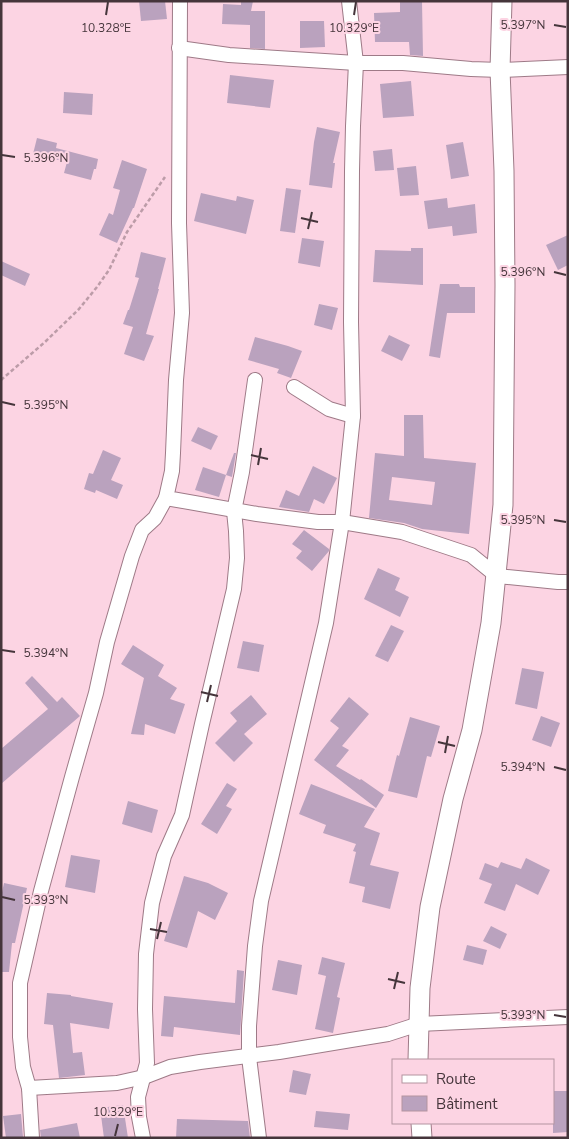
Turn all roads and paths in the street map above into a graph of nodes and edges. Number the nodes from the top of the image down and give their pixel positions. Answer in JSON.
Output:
{"nodes":[{"id":1,"x":180,"y":1,"type":"edge"},
{"id":2,"x":349,"y":1,"type":"edge"},
{"id":3,"x":502,"y":1,"type":"edge"},
{"id":4,"x":179,"y":48,"type":"junction"},
{"id":5,"x":356,"y":63,"type":"junction"},
{"id":6,"x":568,"y":68,"type":"edge"},
{"id":7,"x":500,"y":70,"type":"junction"},
{"id":8,"x":180,"y":158,"type":"junction"},
{"id":9,"x":1,"y":380,"type":"edge"},
{"id":10,"x":255,"y":380,"type":"dead end"},
{"id":11,"x":294,"y":387,"type":"dead end"},
{"id":12,"x":353,"y":416,"type":"junction"},
{"id":13,"x":166,"y":498,"type":"junction"},
{"id":14,"x":234,"y":511,"type":"junction"},
{"id":15,"x":342,"y":522,"type":"junction"},
{"id":16,"x":496,"y":576,"type":"junction"},
{"id":17,"x":568,"y":582,"type":"edge"},
{"id":18,"x":568,"y":1017,"type":"edge"},
{"id":19,"x":419,"y":1024,"type":"junction"},
{"id":20,"x":249,"y":1056,"type":"junction"},
{"id":21,"x":418,"y":1059,"type":"edge"},
{"id":22,"x":144,"y":1077,"type":"junction"},
{"id":23,"x":29,"y":1088,"type":"junction"},
{"id":24,"x":421,"y":1124,"type":"edge"},
{"id":25,"x":32,"y":1138,"type":"edge"},
{"id":26,"x":143,"y":1138,"type":"edge"},
{"id":27,"x":259,"y":1138,"type":"edge"},
{"id":28,"x":422,"y":1138,"type":"edge"}],
"edges":[{"from":1,"to":4,"type":"street"},
{"from":2,"to":5,"type":"street"},
{"from":3,"to":7,"type":"main road"},
{"from":4,"to":5,"type":"street"},
{"from":4,"to":8,"type":"street"},
{"from":5,"to":7,"type":"street"},
{"from":5,"to":12,"type":"street"},
{"from":6,"to":7,"type":"street"},
{"from":7,"to":16,"type":"main road"},
{"from":8,"to":9,"type":"path"},
{"from":8,"to":13,"type":"street"},
{"from":10,"to":14,"type":"street"},
{"from":11,"to":12,"type":"street"},
{"from":12,"to":15,"type":"street"},
{"from":13,"to":14,"type":"street"},
{"from":13,"to":23,"type":"street"},
{"from":14,"to":15,"type":"street"},
{"from":14,"to":22,"type":"street"},
{"from":15,"to":16,"type":"street"},
{"from":15,"to":20,"type":"street"},
{"from":16,"to":17,"type":"street"},
{"from":16,"to":19,"type":"main road"},
{"from":18,"to":19,"type":"street"},
{"from":19,"to":20,"type":"street"},
{"from":19,"to":21,"type":"main road"},
{"from":20,"to":22,"type":"street"},
{"from":20,"to":27,"type":"street"},
{"from":22,"to":23,"type":"street"},
{"from":22,"to":26,"type":"street"},
{"from":23,"to":25,"type":"street"},
{"from":24,"to":28,"type":"main road"}]}
